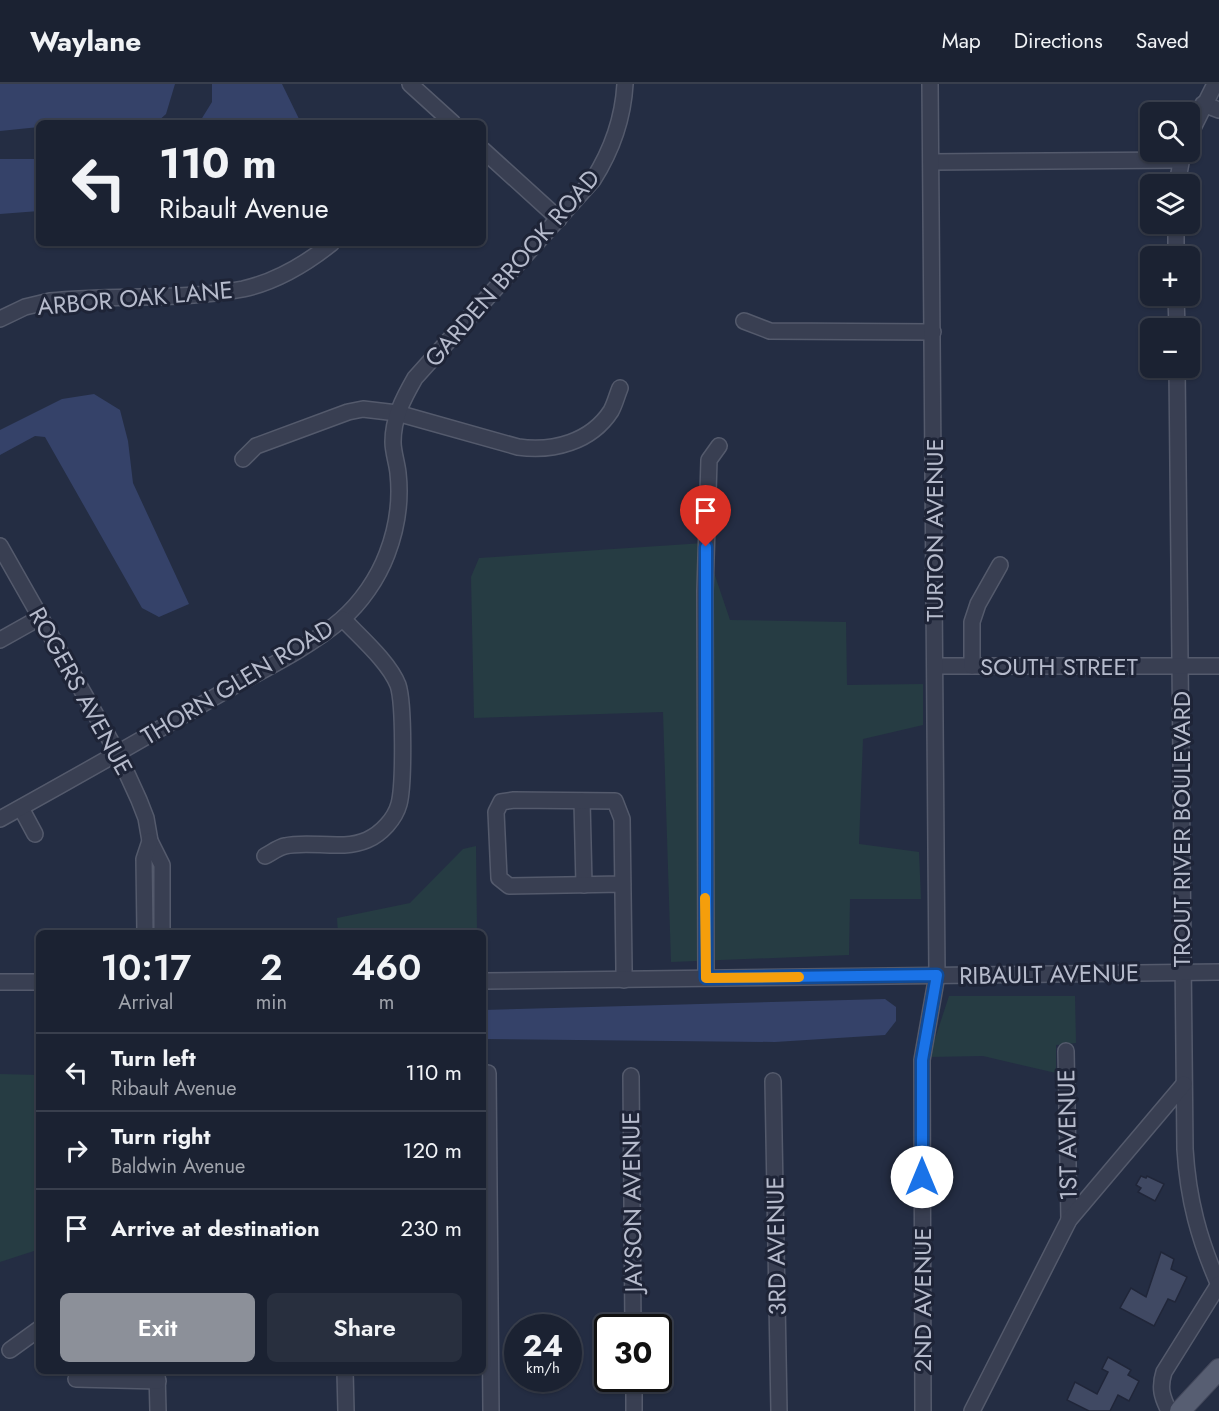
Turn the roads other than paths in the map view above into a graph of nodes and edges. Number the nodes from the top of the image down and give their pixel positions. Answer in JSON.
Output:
{"nodes":[{"id":1,"x":410,"y":84,"type":"edge"},
{"id":2,"x":625,"y":84,"type":"edge"},
{"id":3,"x":930,"y":84,"type":"edge"},
{"id":4,"x":1215,"y":84,"type":"edge"},
{"id":5,"x":1203,"y":104,"type":"junction"},
{"id":6,"x":1219,"y":110,"type":"edge"},
{"id":7,"x":1200,"y":111,"type":"edge"},
{"id":8,"x":447,"y":120,"type":"edge"},
{"id":9,"x":486,"y":153,"type":"edge"},
{"id":10,"x":1140,"y":157,"type":"edge"},
{"id":11,"x":931,"y":162,"type":"junction"},
{"id":12,"x":559,"y":219,"type":"junction"},
{"id":13,"x":328,"y":246,"type":"edge"},
{"id":14,"x":0,"y":319,"type":"edge"},
{"id":15,"x":744,"y":321,"type":"dead end"},
{"id":16,"x":933,"y":332,"type":"junction"},
{"id":17,"x":1177,"y":378,"type":"edge"},
{"id":18,"x":620,"y":388,"type":"dead end"},
{"id":19,"x":397,"y":413,"type":"junction"},
{"id":20,"x":719,"y":446,"type":"dead end"},
{"id":21,"x":243,"y":459,"type":"dead end"},
{"id":22,"x":0,"y":546,"type":"edge"},
{"id":23,"x":1000,"y":565,"type":"dead end"},
{"id":24,"x":41,"y":617,"type":"junction"},
{"id":25,"x":343,"y":619,"type":"junction"},
{"id":26,"x":0,"y":640,"type":"edge"},
{"id":27,"x":935,"y":666,"type":"junction"},
{"id":28,"x":972,"y":666,"type":"junction"},
{"id":29,"x":1180,"y":666,"type":"junction"},
{"id":30,"x":1219,"y":666,"type":"edge"},
{"id":31,"x":118,"y":754,"type":"junction"},
{"id":32,"x":582,"y":801,"type":"junction"},
{"id":33,"x":21,"y":808,"type":"junction"},
{"id":34,"x":0,"y":819,"type":"edge"},
{"id":35,"x":35,"y":834,"type":"dead end"},
{"id":36,"x":150,"y":841,"type":"junction"},
{"id":37,"x":265,"y":856,"type":"dead end"},
{"id":38,"x":623,"y":884,"type":"junction"},
{"id":39,"x":584,"y":885,"type":"junction"},
{"id":40,"x":145,"y":930,"type":"edge"},
{"id":41,"x":162,"y":930,"type":"edge"},
{"id":42,"x":1219,"y":972,"type":"edge"},
{"id":43,"x":1182,"y":973,"type":"junction"},
{"id":44,"x":937,"y":975,"type":"junction"},
{"id":45,"x":706,"y":978,"type":"junction"},
{"id":46,"x":624,"y":980,"type":"junction"},
{"id":47,"x":36,"y":981,"type":"edge"},
{"id":48,"x":486,"y":981,"type":"edge"},
{"id":49,"x":0,"y":982,"type":"edge"},
{"id":50,"x":1066,"y":1051,"type":"dead end"},
{"id":51,"x":488,"y":1073,"type":"dead end"},
{"id":52,"x":631,"y":1076,"type":"dead end"},
{"id":53,"x":773,"y":1082,"type":"dead end"},
{"id":54,"x":1184,"y":1084,"type":"junction"},
{"id":55,"x":1069,"y":1220,"type":"junction"},
{"id":56,"x":1219,"y":1285,"type":"edge"},
{"id":57,"x":633,"y":1314,"type":"edge"},
{"id":58,"x":36,"y":1331,"type":"edge"},
{"id":59,"x":10,"y":1350,"type":"dead end"},
{"id":60,"x":1219,"y":1369,"type":"edge"},
{"id":61,"x":345,"y":1374,"type":"edge"},
{"id":62,"x":157,"y":1376,"type":"edge"},
{"id":63,"x":76,"y":1379,"type":"dead end"},
{"id":64,"x":634,"y":1392,"type":"edge"},
{"id":65,"x":158,"y":1411,"type":"edge"},
{"id":66,"x":346,"y":1411,"type":"edge"},
{"id":67,"x":491,"y":1411,"type":"edge"},
{"id":68,"x":634,"y":1411,"type":"edge"},
{"id":69,"x":779,"y":1411,"type":"edge"},
{"id":70,"x":923,"y":1411,"type":"edge"},
{"id":71,"x":972,"y":1411,"type":"edge"},
{"id":72,"x":1169,"y":1411,"type":"edge"},
{"id":73,"x":1179,"y":1411,"type":"edge"}],
"edges":[{"from":1,"to":8,"type":"street"},
{"from":2,"to":12,"type":"street","name":"GARDEN BROOK ROAD"},
{"from":3,"to":11,"type":"street","name":"TURTON AVENUE"},
{"from":4,"to":5,"type":"street"},
{"from":5,"to":6,"type":"street"},
{"from":5,"to":7,"type":"street"},
{"from":9,"to":12,"type":"street"},
{"from":10,"to":11,"type":"street"},
{"from":11,"to":16,"type":"street","name":"TURTON AVENUE"},
{"from":12,"to":19,"type":"street","name":"GARDEN BROOK ROAD"},
{"from":13,"to":14,"type":"street","name":"ARBOR OAK LANE"},
{"from":15,"to":16,"type":"street"},
{"from":16,"to":27,"type":"street","name":"TURTON AVENUE"},
{"from":17,"to":29,"type":"street","name":"TROUT RIVER BOULEVARD"},
{"from":18,"to":19,"type":"street"},
{"from":19,"to":21,"type":"street"},
{"from":19,"to":25,"type":"street","name":"THORN GLEN ROAD"},
{"from":20,"to":45,"type":"street"},
{"from":22,"to":24,"type":"street","name":"ROGERS AVENUE"},
{"from":23,"to":28,"type":"street"},
{"from":24,"to":26,"type":"street"},
{"from":24,"to":31,"type":"street","name":"ROGERS AVENUE"},
{"from":25,"to":31,"type":"street","name":"THORN GLEN ROAD"},
{"from":25,"to":37,"type":"street"},
{"from":27,"to":28,"type":"street","name":"SOUTH STREET"},
{"from":27,"to":44,"type":"street","name":"TURTON AVENUE"},
{"from":28,"to":29,"type":"street","name":"SOUTH STREET"},
{"from":29,"to":30,"type":"street","name":"SOUTH STREET"},
{"from":29,"to":43,"type":"street","name":"TROUT RIVER BOULEVARD"},
{"from":31,"to":33,"type":"street","name":"THORN GLEN ROAD"},
{"from":31,"to":36,"type":"street","name":"ROGERS AVENUE"},
{"from":32,"to":38,"type":"street"},
{"from":32,"to":39,"type":"street"},
{"from":32,"to":39,"type":"street"},
{"from":33,"to":34,"type":"street","name":"THORN GLEN ROAD"},
{"from":33,"to":35,"type":"street"},
{"from":36,"to":40,"type":"street","name":"ROGERS AVENUE"},
{"from":36,"to":41,"type":"street","name":"ROGERS AVENUE"},
{"from":38,"to":39,"type":"street"},
{"from":38,"to":46,"type":"street"},
{"from":42,"to":43,"type":"street","name":"RIBAULT AVENUE"},
{"from":43,"to":44,"type":"street","name":"RIBAULT AVENUE"},
{"from":43,"to":54,"type":"street","name":"TROUT RIVER BOULEVARD"},
{"from":44,"to":45,"type":"street","name":"RIBAULT AVENUE"},
{"from":44,"to":70,"type":"street","name":"2ND AVENUE"},
{"from":45,"to":46,"type":"street","name":"RIBAULT AVENUE"},
{"from":46,"to":48,"type":"street","name":"RIBAULT AVENUE"},
{"from":47,"to":49,"type":"street"},
{"from":50,"to":55,"type":"street","name":"1ST AVENUE"},
{"from":51,"to":67,"type":"street"},
{"from":52,"to":57,"type":"street","name":"JAYSON AVENUE"},
{"from":53,"to":69,"type":"street","name":"3RD AVENUE"},
{"from":54,"to":55,"type":"street"},
{"from":54,"to":56,"type":"street","name":"TROUT RIVER BOULEVARD"},
{"from":55,"to":71,"type":"street"},
{"from":56,"to":72,"type":"street"},
{"from":58,"to":59,"type":"street"},
{"from":60,"to":73,"type":"main road"},
{"from":61,"to":66,"type":"street"},
{"from":62,"to":63,"type":"street"},
{"from":62,"to":65,"type":"street"},
{"from":64,"to":68,"type":"street"}]}
